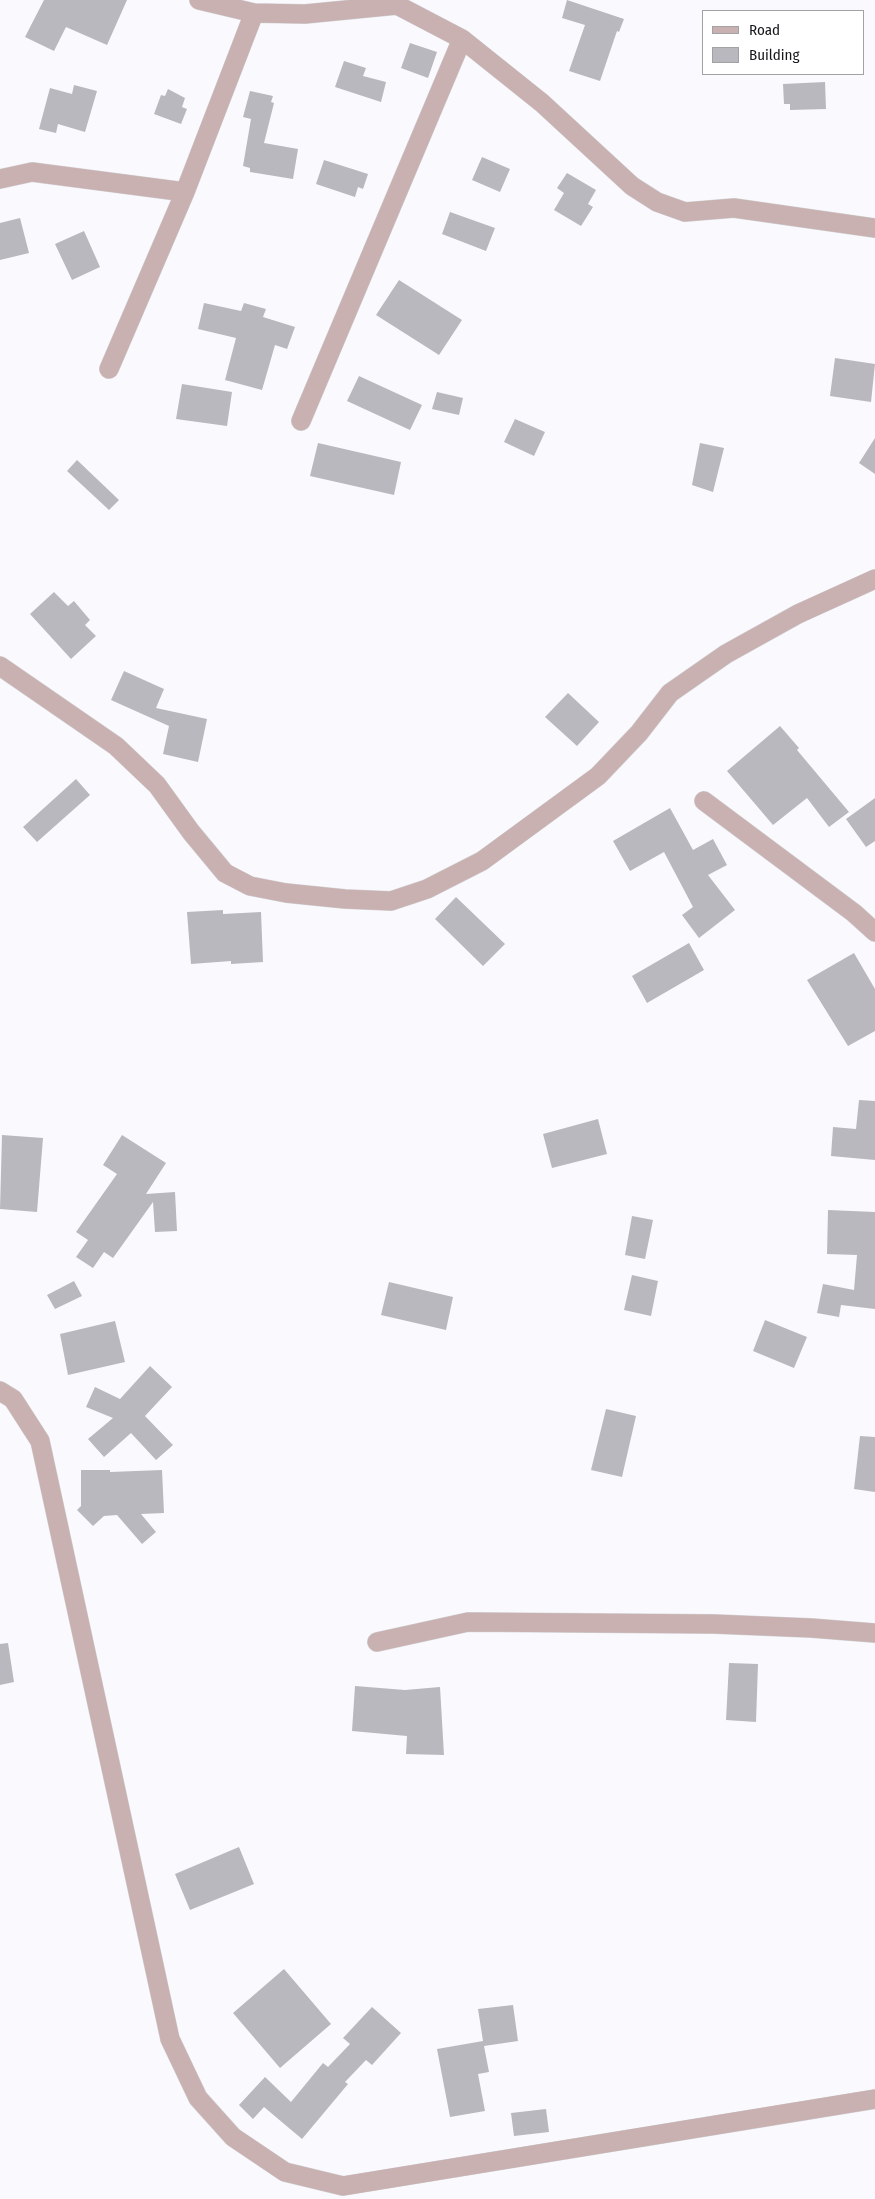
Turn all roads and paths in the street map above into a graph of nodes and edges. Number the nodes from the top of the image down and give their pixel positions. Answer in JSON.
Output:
{"nodes":[{"id":1,"x":199,"y":0,"type":"edge"},
{"id":2,"x":254,"y":13,"type":"junction"},
{"id":3,"x":462,"y":38,"type":"junction"},
{"id":4,"x":0,"y":180,"type":"edge"},
{"id":5,"x":185,"y":192,"type":"junction"},
{"id":6,"x":875,"y":228,"type":"edge"},
{"id":7,"x":109,"y":369,"type":"dead end"},
{"id":8,"x":301,"y":421,"type":"dead end"},
{"id":9,"x":875,"y":579,"type":"edge"},
{"id":10,"x":0,"y":666,"type":"edge"},
{"id":11,"x":704,"y":800,"type":"dead end"},
{"id":12,"x":875,"y":932,"type":"edge"},
{"id":13,"x":0,"y":1390,"type":"edge"},
{"id":14,"x":875,"y":1633,"type":"edge"},
{"id":15,"x":377,"y":1642,"type":"dead end"},
{"id":16,"x":875,"y":2099,"type":"edge"}],
"edges":[{"from":1,"to":2,"type":"street"},
{"from":2,"to":3,"type":"street"},
{"from":2,"to":5,"type":"street"},
{"from":3,"to":6,"type":"street"},
{"from":3,"to":8,"type":"street"},
{"from":4,"to":5,"type":"street"},
{"from":5,"to":7,"type":"street"},
{"from":9,"to":10,"type":"street"},
{"from":11,"to":12,"type":"street"},
{"from":13,"to":16,"type":"street"},
{"from":14,"to":15,"type":"street"}]}
